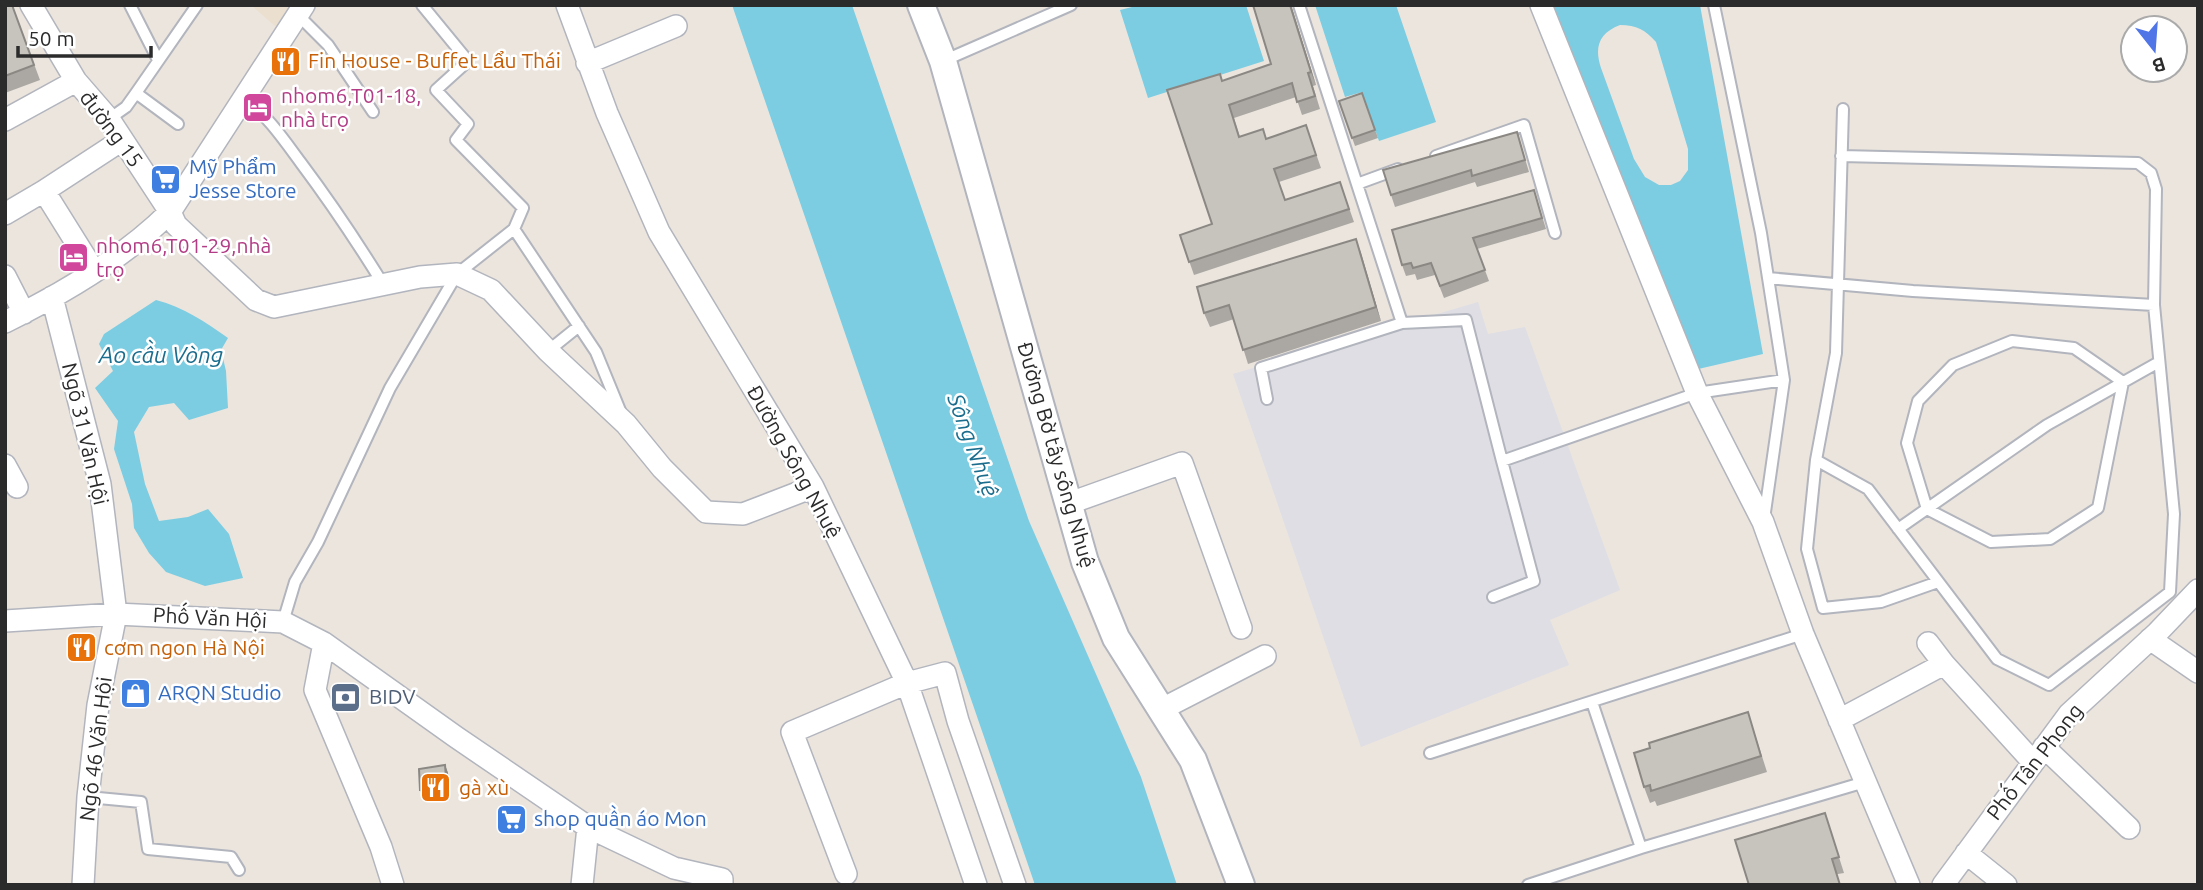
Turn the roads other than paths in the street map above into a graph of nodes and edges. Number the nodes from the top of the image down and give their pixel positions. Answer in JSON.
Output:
{"nodes":[{"id":1,"x":31,"y":5,"type":"edge"},
{"id":2,"x":130,"y":5,"type":"edge"},
{"id":3,"x":197,"y":5,"type":"edge"},
{"id":4,"x":422,"y":5,"type":"edge"},
{"id":5,"x":567,"y":5,"type":"edge"},
{"id":6,"x":921,"y":5,"type":"edge"},
{"id":7,"x":1071,"y":5,"type":"edge"},
{"id":8,"x":1299,"y":5,"type":"edge"},
{"id":9,"x":1541,"y":5,"type":"edge"},
{"id":10,"x":1714,"y":5,"type":"edge"},
{"id":11,"x":301,"y":10,"type":"edge"},
{"id":12,"x":676,"y":26,"type":"dead end"},
{"id":13,"x":158,"y":60,"type":"junction"},
{"id":14,"x":943,"y":61,"type":"junction"},
{"id":15,"x":587,"y":63,"type":"junction"},
{"id":16,"x":76,"y":81,"type":"junction"},
{"id":17,"x":136,"y":93,"type":"junction"},
{"id":18,"x":244,"y":98,"type":"junction"},
{"id":19,"x":1843,"y":109,"type":"dead end"},
{"id":20,"x":373,"y":112,"type":"dead end"},
{"id":21,"x":109,"y":119,"type":"junction"},
{"id":22,"x":5,"y":120,"type":"edge"},
{"id":23,"x":178,"y":124,"type":"dead end"},
{"id":24,"x":122,"y":140,"type":"junction"},
{"id":25,"x":1841,"y":156,"type":"junction"},
{"id":26,"x":1422,"y":161,"type":"edge"},
{"id":27,"x":1409,"y":166,"type":"edge"},
{"id":28,"x":1357,"y":184,"type":"junction"},
{"id":29,"x":44,"y":191,"type":"junction"},
{"id":30,"x":170,"y":212,"type":"junction"},
{"id":31,"x":5,"y":214,"type":"edge"},
{"id":32,"x":513,"y":229,"type":"junction"},
{"id":33,"x":1555,"y":233,"type":"dead end"},
{"id":34,"x":94,"y":271,"type":"junction"},
{"id":35,"x":457,"y":275,"type":"junction"},
{"id":36,"x":5,"y":276,"type":"edge"},
{"id":37,"x":1768,"y":278,"type":"junction"},
{"id":38,"x":383,"y":284,"type":"junction"},
{"id":39,"x":1838,"y":284,"type":"junction"},
{"id":40,"x":52,"y":297,"type":"junction"},
{"id":41,"x":2154,"y":305,"type":"junction"},
{"id":42,"x":15,"y":317,"type":"edge"},
{"id":43,"x":1402,"y":323,"type":"junction"},
{"id":44,"x":579,"y":326,"type":"junction"},
{"id":45,"x":548,"y":351,"type":"junction"},
{"id":46,"x":2159,"y":362,"type":"junction"},
{"id":47,"x":1784,"y":380,"type":"junction"},
{"id":48,"x":2123,"y":383,"type":"junction"},
{"id":49,"x":1697,"y":393,"type":"junction"},
{"id":50,"x":1267,"y":399,"type":"dead end"},
{"id":51,"x":626,"y":424,"type":"junction"},
{"id":52,"x":1816,"y":460,"type":"junction"},
{"id":53,"x":1502,"y":461,"type":"junction"},
{"id":54,"x":5,"y":465,"type":"edge"},
{"id":55,"x":808,"y":479,"type":"junction"},
{"id":56,"x":17,"y":487,"type":"dead end"},
{"id":57,"x":1070,"y":503,"type":"junction"},
{"id":58,"x":1927,"y":509,"type":"junction"},
{"id":59,"x":1763,"y":522,"type":"junction"},
{"id":60,"x":1898,"y":529,"type":"junction"},
{"id":61,"x":1938,"y":582,"type":"junction"},
{"id":62,"x":2198,"y":590,"type":"edge"},
{"id":63,"x":1493,"y":597,"type":"dead end"},
{"id":64,"x":116,"y":614,"type":"junction"},
{"id":65,"x":5,"y":621,"type":"edge"},
{"id":66,"x":283,"y":622,"type":"junction"},
{"id":67,"x":1241,"y":628,"type":"dead end"},
{"id":68,"x":1803,"y":634,"type":"junction"},
{"id":69,"x":2150,"y":639,"type":"junction"},
{"id":70,"x":324,"y":643,"type":"junction"},
{"id":71,"x":1928,"y":643,"type":"dead end"},
{"id":72,"x":1265,"y":656,"type":"dead end"},
{"id":73,"x":1944,"y":664,"type":"junction"},
{"id":74,"x":2198,"y":672,"type":"edge"},
{"id":75,"x":907,"y":683,"type":"junction"},
{"id":76,"x":1591,"y":702,"type":"junction"},
{"id":77,"x":1162,"y":709,"type":"junction"},
{"id":78,"x":1839,"y":720,"type":"junction"},
{"id":79,"x":1430,"y":753,"type":"dead end"},
{"id":80,"x":2039,"y":755,"type":"junction"},
{"id":81,"x":1865,"y":782,"type":"junction"},
{"id":82,"x":88,"y":797,"type":"junction"},
{"id":83,"x":587,"y":827,"type":"junction"},
{"id":84,"x":2129,"y":828,"type":"dead end"},
{"id":85,"x":1641,"y":848,"type":"junction"},
{"id":86,"x":1966,"y":853,"type":"junction"},
{"id":87,"x":239,"y":870,"type":"dead end"},
{"id":88,"x":846,"y":874,"type":"dead end"},
{"id":89,"x":673,"y":876,"type":"edge"},
{"id":90,"x":83,"y":885,"type":"edge"},
{"id":91,"x":393,"y":885,"type":"edge"},
{"id":92,"x":582,"y":885,"type":"edge"},
{"id":93,"x":722,"y":885,"type":"edge"},
{"id":94,"x":976,"y":885,"type":"edge"},
{"id":95,"x":1015,"y":885,"type":"edge"},
{"id":96,"x":1241,"y":885,"type":"edge"},
{"id":97,"x":1528,"y":885,"type":"edge"},
{"id":98,"x":1909,"y":885,"type":"edge"},
{"id":99,"x":1942,"y":885,"type":"edge"},
{"id":100,"x":2006,"y":885,"type":"edge"}],
"edges":[{"from":1,"to":16,"type":"street","name":"đường 15"},
{"from":2,"to":13,"type":"lane"},
{"from":3,"to":13,"type":"lane"},
{"from":4,"to":32,"type":"lane"},
{"from":5,"to":15,"type":"street","name":"Đường Sông Nhuệ"},
{"from":6,"to":14,"type":"street","name":"Đường Bờ tây sông Nhuệ"},
{"from":7,"to":14,"type":"lane"},
{"from":8,"to":28,"type":"lane"},
{"from":9,"to":49,"type":"street"},
{"from":10,"to":37,"type":"lane"},
{"from":11,"to":18,"type":"street"},
{"from":11,"to":20,"type":"lane"},
{"from":12,"to":15,"type":"street"},
{"from":13,"to":17,"type":"lane"},
{"from":14,"to":57,"type":"street","name":"Đường Bờ tây sông Nhuệ"},
{"from":15,"to":55,"type":"street","name":"Đường Sông Nhuệ"},
{"from":16,"to":21,"type":"street","name":"đường 15"},
{"from":16,"to":22,"type":"street"},
{"from":17,"to":21,"type":"lane"},
{"from":17,"to":23,"type":"lane"},
{"from":18,"to":30,"type":"street"},
{"from":18,"to":38,"type":"lane"},
{"from":19,"to":25,"type":"lane"},
{"from":21,"to":24,"type":"street","name":"đường 15"},
{"from":24,"to":29,"type":"street"},
{"from":24,"to":30,"type":"street","name":"đường 15"},
{"from":25,"to":39,"type":"lane"},
{"from":25,"to":41,"type":"lane"},
{"from":26,"to":33,"type":"lane"},
{"from":27,"to":28,"type":"lane"},
{"from":28,"to":43,"type":"lane"},
{"from":29,"to":31,"type":"street"},
{"from":29,"to":34,"type":"street"},
{"from":30,"to":34,"type":"street"},
{"from":30,"to":38,"type":"street","name":"đường 15"},
{"from":32,"to":35,"type":"lane"},
{"from":32,"to":44,"type":"lane"},
{"from":34,"to":40,"type":"street"},
{"from":35,"to":38,"type":"street","name":"đường 15"},
{"from":35,"to":45,"type":"street"},
{"from":35,"to":66,"type":"lane"},
{"from":36,"to":42,"type":"street"},
{"from":37,"to":39,"type":"lane"},
{"from":37,"to":47,"type":"lane"},
{"from":39,"to":41,"type":"lane"},
{"from":39,"to":52,"type":"lane"},
{"from":40,"to":42,"type":"street"},
{"from":40,"to":64,"type":"street","name":"Ngõ 31 Văn Hội"},
{"from":41,"to":46,"type":"lane"},
{"from":43,"to":50,"type":"lane"},
{"from":43,"to":53,"type":"lane"},
{"from":44,"to":45,"type":"lane"},
{"from":44,"to":51,"type":"lane"},
{"from":45,"to":51,"type":"street"},
{"from":46,"to":48,"type":"lane"},
{"from":46,"to":61,"type":"lane"},
{"from":47,"to":49,"type":"lane"},
{"from":47,"to":59,"type":"lane"},
{"from":48,"to":58,"type":"lane"},
{"from":48,"to":58,"type":"lane"},
{"from":48,"to":58,"type":"lane"},
{"from":49,"to":53,"type":"lane"},
{"from":49,"to":59,"type":"street"},
{"from":51,"to":55,"type":"street"},
{"from":52,"to":60,"type":"lane"},
{"from":52,"to":61,"type":"lane"},
{"from":53,"to":63,"type":"lane"},
{"from":54,"to":56,"type":"street"},
{"from":55,"to":75,"type":"street","name":"Đường Sông Nhuệ"},
{"from":57,"to":67,"type":"street"},
{"from":57,"to":77,"type":"street","name":"Đường Bờ tây sông Nhuệ"},
{"from":58,"to":60,"type":"lane"},
{"from":59,"to":68,"type":"street"},
{"from":60,"to":61,"type":"lane"},
{"from":62,"to":69,"type":"street","name":"Phố Tân Phong"},
{"from":64,"to":65,"type":"street","name":"Phố Văn Hội"},
{"from":64,"to":66,"type":"street","name":"Phố Văn Hội"},
{"from":64,"to":82,"type":"street","name":"Ngõ 46 Văn Hội"},
{"from":66,"to":70,"type":"street","name":"Phố Văn Hội"},
{"from":68,"to":76,"type":"lane"},
{"from":68,"to":78,"type":"street"},
{"from":69,"to":74,"type":"street"},
{"from":69,"to":80,"type":"street","name":"Phố Tân Phong"},
{"from":70,"to":83,"type":"street","name":"Phố Văn Hội"},
{"from":70,"to":91,"type":"street"},
{"from":71,"to":73,"type":"street"},
{"from":72,"to":77,"type":"street"},
{"from":73,"to":78,"type":"street"},
{"from":73,"to":80,"type":"street"},
{"from":75,"to":88,"type":"street"},
{"from":75,"to":94,"type":"street","name":"Đường Sông Nhuệ"},
{"from":75,"to":95,"type":"street"},
{"from":76,"to":79,"type":"lane"},
{"from":76,"to":85,"type":"lane"},
{"from":77,"to":96,"type":"street","name":"Đường Bờ tây sông Nhuệ"},
{"from":78,"to":81,"type":"street"},
{"from":80,"to":84,"type":"street"},
{"from":80,"to":86,"type":"street","name":"Phố Tân Phong"},
{"from":81,"to":85,"type":"lane"},
{"from":81,"to":98,"type":"street"},
{"from":82,"to":87,"type":"lane"},
{"from":82,"to":90,"type":"street","name":"Ngõ 46 Văn Hội"},
{"from":83,"to":89,"type":"street","name":"Phố Văn Hội"},
{"from":83,"to":92,"type":"street"},
{"from":85,"to":97,"type":"lane"},
{"from":86,"to":99,"type":"street","name":"Phố Tân Phong"},
{"from":86,"to":100,"type":"street"},
{"from":89,"to":93,"type":"street","name":"Phố Văn Hội"}]}
